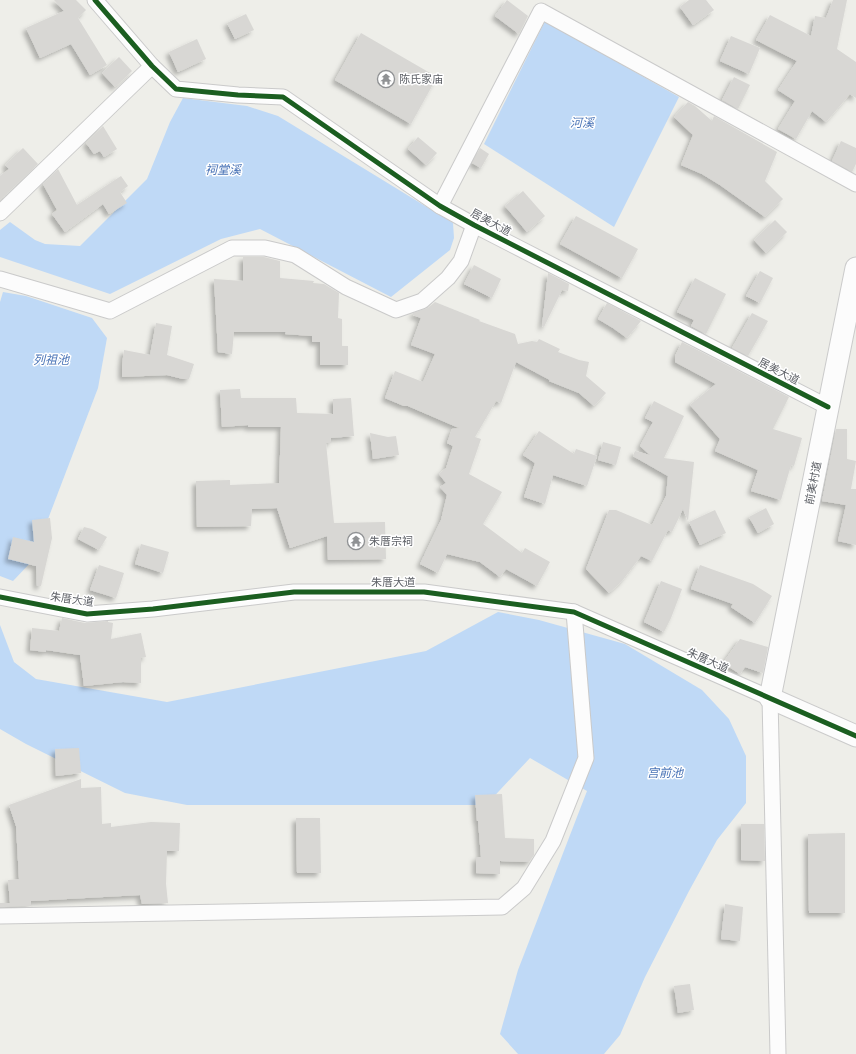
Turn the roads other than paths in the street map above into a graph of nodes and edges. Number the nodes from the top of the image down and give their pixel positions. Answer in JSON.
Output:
{"nodes":[{"id":1,"x":95,"y":0,"type":"edge"},
{"id":2,"x":152,"y":66,"type":"junction"},
{"id":3,"x":856,"y":184,"type":"edge"},
{"id":4,"x":440,"y":206,"type":"junction"},
{"id":5,"x":0,"y":213,"type":"edge"},
{"id":6,"x":474,"y":225,"type":"junction"},
{"id":7,"x":856,"y":268,"type":"edge"},
{"id":8,"x":0,"y":279,"type":"edge"},
{"id":9,"x":828,"y":407,"type":"junction"},
{"id":10,"x":0,"y":597,"type":"edge"},
{"id":11,"x":574,"y":612,"type":"junction"},
{"id":12,"x":770,"y":698,"type":"junction"},
{"id":13,"x":856,"y":736,"type":"edge"},
{"id":14,"x":0,"y":916,"type":"edge"},
{"id":15,"x":778,"y":1054,"type":"edge"}],
"edges":[{"from":1,"to":2,"type":"street","name":"居美大道"},
{"from":2,"to":4,"type":"street","name":"居美大道"},
{"from":2,"to":5,"type":"street"},
{"from":3,"to":4,"type":"street"},
{"from":4,"to":6,"type":"street","name":"居美大道"},
{"from":6,"to":8,"type":"street"},
{"from":6,"to":9,"type":"street","name":"居美大道"},
{"from":7,"to":9,"type":"street","name":"前美村道"},
{"from":9,"to":12,"type":"street","name":"前美村道"},
{"from":10,"to":11,"type":"street","name":"朱厝大道"},
{"from":11,"to":12,"type":"street","name":"朱厝大道"},
{"from":11,"to":14,"type":"street"},
{"from":12,"to":13,"type":"street"},
{"from":12,"to":15,"type":"street"}]}
